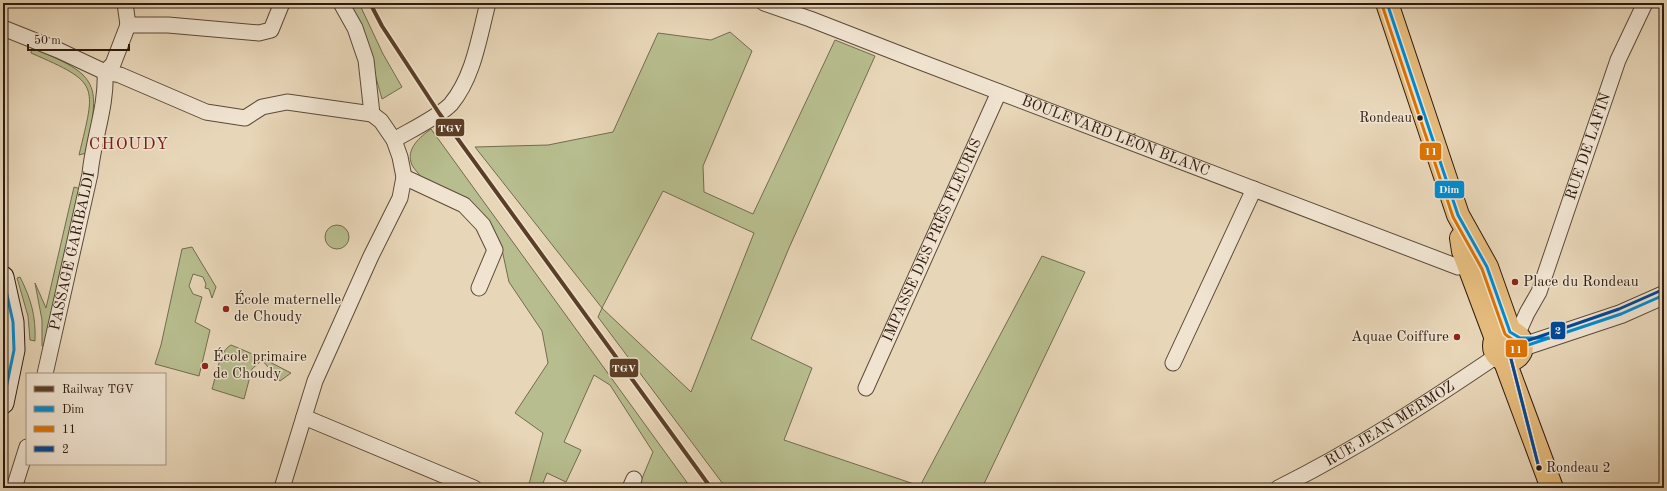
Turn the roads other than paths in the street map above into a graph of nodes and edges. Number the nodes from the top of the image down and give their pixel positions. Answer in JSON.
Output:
{"nodes":[{"id":1,"x":125,"y":3,"type":"edge"},
{"id":2,"x":282,"y":3,"type":"edge"},
{"id":3,"x":341,"y":3,"type":"edge"},
{"id":4,"x":488,"y":3,"type":"edge"},
{"id":5,"x":764,"y":3,"type":"edge"},
{"id":6,"x":1387,"y":3,"type":"edge"},
{"id":7,"x":1645,"y":3,"type":"edge"},
{"id":8,"x":128,"y":25,"type":"junction"},
{"id":9,"x":3,"y":28,"type":"edge"},
{"id":10,"x":105,"y":72,"type":"junction"},
{"id":11,"x":999,"y":92,"type":"junction"},
{"id":12,"x":372,"y":114,"type":"junction"},
{"id":13,"x":394,"y":140,"type":"junction"},
{"id":14,"x":404,"y":177,"type":"junction"},
{"id":15,"x":1254,"y":189,"type":"junction"},
{"id":16,"x":1477,"y":266,"type":"junction"},
{"id":17,"x":3,"y":276,"type":"edge"},
{"id":18,"x":479,"y":288,"type":"dead end"},
{"id":19,"x":1664,"y":295,"type":"edge"},
{"id":20,"x":1510,"y":345,"type":"junction"},
{"id":21,"x":1173,"y":363,"type":"dead end"},
{"id":22,"x":45,"y":373,"type":"edge"},
{"id":23,"x":866,"y":388,"type":"dead end"},
{"id":24,"x":3,"y":403,"type":"edge"},
{"id":25,"x":304,"y":417,"type":"junction"},
{"id":26,"x":26,"y":450,"type":"edge"},
{"id":27,"x":14,"y":488,"type":"edge"},
{"id":28,"x":282,"y":488,"type":"edge"},
{"id":29,"x":474,"y":488,"type":"edge"},
{"id":30,"x":1278,"y":488,"type":"edge"},
{"id":31,"x":1552,"y":488,"type":"edge"}],
"edges":[{"from":1,"to":8,"type":"street"},
{"from":2,"to":8,"type":"street"},
{"from":3,"to":12,"type":"street"},
{"from":4,"to":13,"type":"street"},
{"from":5,"to":11,"type":"street","name":"BOULEVARD LÉON BLANC"},
{"from":6,"to":16,"type":"main road"},
{"from":7,"to":20,"type":"street","name":"RUE DE LAFIN"},
{"from":8,"to":10,"type":"street"},
{"from":9,"to":10,"type":"street"},
{"from":10,"to":12,"type":"street"},
{"from":10,"to":22,"type":"street","name":"PASSAGE GARIBALDI"},
{"from":11,"to":15,"type":"street","name":"BOULEVARD LÉON BLANC"},
{"from":11,"to":23,"type":"street","name":"IMPASSE DES PRÉS FLEURIS"},
{"from":12,"to":13,"type":"street"},
{"from":13,"to":14,"type":"street"},
{"from":14,"to":18,"type":"street"},
{"from":14,"to":25,"type":"street"},
{"from":15,"to":16,"type":"street","name":"BOULEVARD LÉON BLANC"},
{"from":15,"to":21,"type":"street"},
{"from":16,"to":20,"type":"main road"},
{"from":17,"to":24,"type":"main road"},
{"from":19,"to":20,"type":"street"},
{"from":20,"to":30,"type":"street","name":"RUE JEAN MERMOZ"},
{"from":20,"to":31,"type":"main road"},
{"from":25,"to":28,"type":"street"},
{"from":25,"to":29,"type":"street"},
{"from":26,"to":27,"type":"street"}]}
